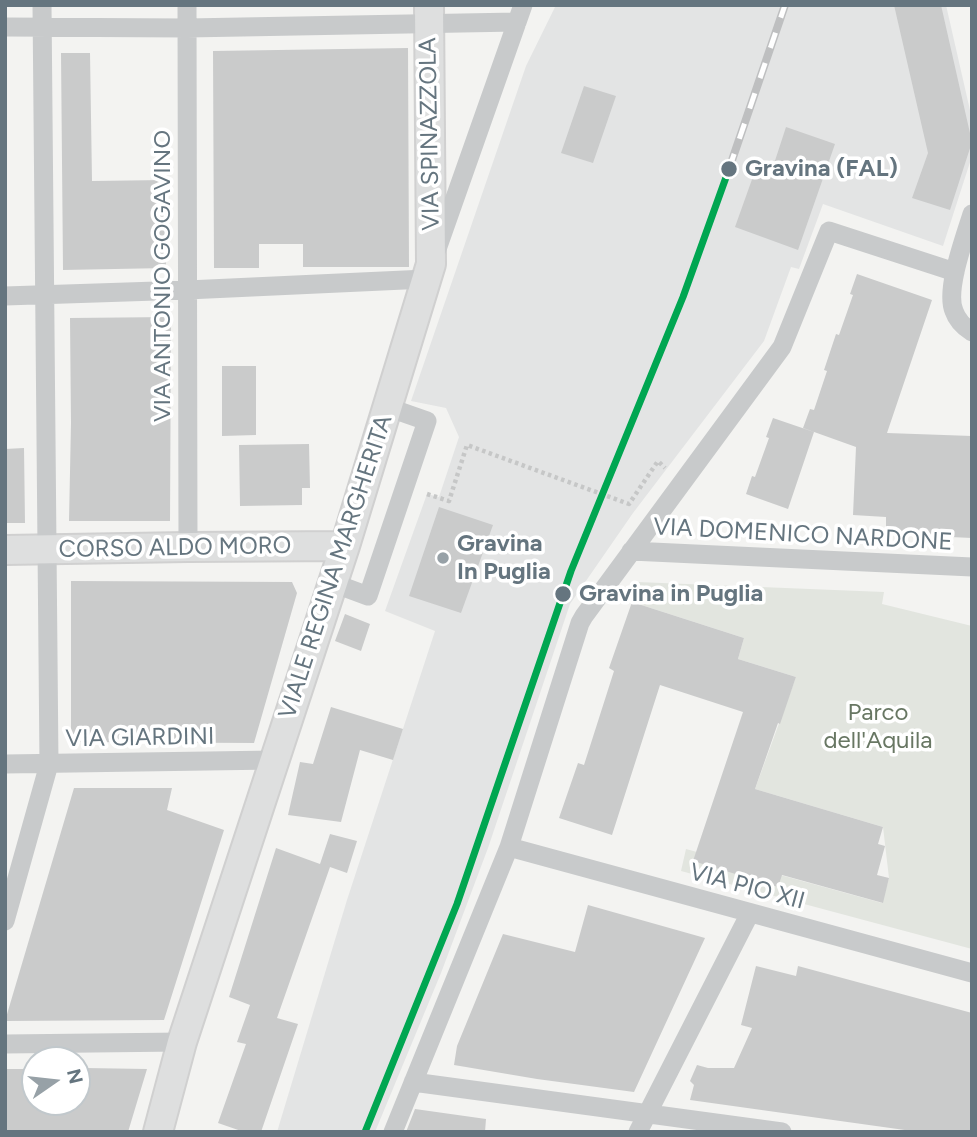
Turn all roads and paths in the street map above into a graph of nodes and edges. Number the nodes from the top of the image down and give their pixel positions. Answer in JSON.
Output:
{"nodes":[{"id":1,"x":42,"y":5,"type":"edge"},
{"id":2,"x":187,"y":5,"type":"edge"},
{"id":3,"x":520,"y":14,"type":"edge"},
{"id":4,"x":429,"y":15,"type":"edge"},
{"id":5,"x":5,"y":27,"type":"edge"},
{"id":6,"x":42,"y":27,"type":"junction"},
{"id":7,"x":187,"y":29,"type":"junction"},
{"id":8,"x":972,"y":215,"type":"edge"},
{"id":9,"x":429,"y":271,"type":"junction"},
{"id":10,"x":955,"y":272,"type":"junction"},
{"id":11,"x":187,"y":290,"type":"junction"},
{"id":12,"x":44,"y":295,"type":"junction"},
{"id":13,"x":5,"y":296,"type":"edge"},
{"id":14,"x":972,"y":332,"type":"edge"},
{"id":15,"x":387,"y":407,"type":"junction"},
{"id":16,"x":658,"y":461,"type":"dead end"},
{"id":17,"x":449,"y":501,"type":"dead end"},
{"id":18,"x":345,"y":546,"type":"junction"},
{"id":19,"x":188,"y":547,"type":"junction"},
{"id":20,"x":5,"y":550,"type":"edge"},
{"id":21,"x":47,"y":550,"type":"junction"},
{"id":22,"x":631,"y":551,"type":"junction"},
{"id":23,"x":972,"y":567,"type":"edge"},
{"id":24,"x":333,"y":583,"type":"junction"},
{"id":25,"x":275,"y":760,"type":"junction"},
{"id":26,"x":49,"y":764,"type":"junction"},
{"id":27,"x":5,"y":765,"type":"edge"},
{"id":28,"x":509,"y":846,"type":"junction"},
{"id":29,"x":750,"y":914,"type":"junction"},
{"id":30,"x":5,"y":921,"type":"edge"},
{"id":31,"x":972,"y":974,"type":"edge"},
{"id":32,"x":182,"y":1042,"type":"junction"},
{"id":33,"x":5,"y":1044,"type":"edge"},
{"id":34,"x":414,"y":1082,"type":"junction"},
{"id":35,"x":646,"y":1113,"type":"junction"},
{"id":36,"x":158,"y":1132,"type":"edge"},
{"id":37,"x":393,"y":1132,"type":"edge"},
{"id":38,"x":638,"y":1132,"type":"edge"},
{"id":39,"x":782,"y":1132,"type":"edge"}],
"edges":[{"from":1,"to":6,"type":"street"},
{"from":2,"to":7,"type":"street","name":"VIA ANTONIO GOGAVINO"},
{"from":3,"to":4,"type":"street"},
{"from":3,"to":9,"type":"street","name":"VIALE REGINA MARGHERITA"},
{"from":4,"to":7,"type":"street"},
{"from":4,"to":9,"type":"street","name":"VIA SPINAZZOLA"},
{"from":5,"to":6,"type":"street"},
{"from":6,"to":7,"type":"street"},
{"from":6,"to":12,"type":"street"},
{"from":7,"to":11,"type":"street","name":"VIA ANTONIO GOGAVINO"},
{"from":8,"to":10,"type":"street"},
{"from":9,"to":11,"type":"street"},
{"from":9,"to":15,"type":"street","name":"VIALE REGINA MARGHERITA"},
{"from":10,"to":14,"type":"street"},
{"from":10,"to":22,"type":"street"},
{"from":11,"to":12,"type":"street"},
{"from":11,"to":19,"type":"street","name":"VIA ANTONIO GOGAVINO"},
{"from":12,"to":13,"type":"street"},
{"from":12,"to":21,"type":"street"},
{"from":15,"to":18,"type":"street","name":"VIALE REGINA MARGHERITA"},
{"from":15,"to":24,"type":"street"},
{"from":16,"to":17,"type":"path"},
{"from":18,"to":19,"type":"street","name":"CORSO ALDO MORO"},
{"from":18,"to":24,"type":"street","name":"VIALE REGINA MARGHERITA"},
{"from":19,"to":21,"type":"street","name":"CORSO ALDO MORO"},
{"from":20,"to":21,"type":"street","name":"CORSO ALDO MORO"},
{"from":21,"to":26,"type":"street"},
{"from":22,"to":23,"type":"street","name":"VIA DOMENICO NARDONE"},
{"from":22,"to":28,"type":"street"},
{"from":24,"to":25,"type":"street","name":"VIALE REGINA MARGHERITA"},
{"from":25,"to":26,"type":"street","name":"VIA GIARDINI"},
{"from":25,"to":32,"type":"street","name":"VIALE REGINA MARGHERITA"},
{"from":26,"to":27,"type":"street","name":"VIA GIARDINI"},
{"from":26,"to":30,"type":"street"},
{"from":28,"to":29,"type":"street","name":"VIA PIO XII"},
{"from":28,"to":34,"type":"street"},
{"from":29,"to":31,"type":"street","name":"VIA PIO XII"},
{"from":29,"to":35,"type":"street"},
{"from":32,"to":33,"type":"street"},
{"from":32,"to":36,"type":"street","name":"VIALE REGINA MARGHERITA"},
{"from":34,"to":35,"type":"street"},
{"from":34,"to":37,"type":"street"},
{"from":35,"to":38,"type":"street"},
{"from":35,"to":39,"type":"street"}]}
